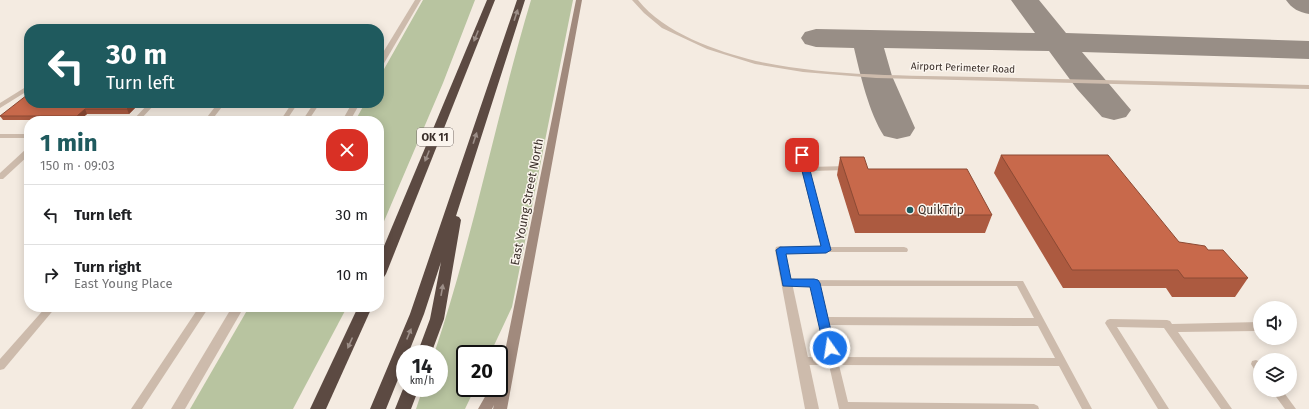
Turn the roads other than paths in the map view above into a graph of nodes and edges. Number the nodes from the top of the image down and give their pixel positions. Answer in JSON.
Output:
{"nodes":[{"id":1,"x":418,"y":0,"type":"edge"},
{"id":2,"x":491,"y":0,"type":"edge"},
{"id":3,"x":521,"y":0,"type":"edge"},
{"id":4,"x":579,"y":0,"type":"edge"},
{"id":5,"x":635,"y":0,"type":"edge"},
{"id":6,"x":384,"y":57,"type":"edge"},
{"id":7,"x":1309,"y":88,"type":"edge"},
{"id":8,"x":24,"y":90,"type":"edge"},
{"id":9,"x":0,"y":106,"type":"edge"},
{"id":10,"x":147,"y":108,"type":"edge"},
{"id":11,"x":218,"y":108,"type":"edge"},
{"id":12,"x":140,"y":116,"type":"edge"},
{"id":13,"x":211,"y":116,"type":"edge"},
{"id":14,"x":0,"y":136,"type":"edge"},
{"id":15,"x":24,"y":136,"type":"edge"},
{"id":16,"x":798,"y":141,"type":"dead end"},
{"id":17,"x":24,"y":155,"type":"edge"},
{"id":18,"x":855,"y":168,"type":"edge"},
{"id":19,"x":805,"y":169,"type":"junction"},
{"id":20,"x":463,"y":175,"type":"junction"},
{"id":21,"x":0,"y":177,"type":"edge"},
{"id":22,"x":780,"y":250,"type":"joint"},
{"id":23,"x":826,"y":250,"type":"junction"},
{"id":24,"x":904,"y":250,"type":"dead end"},
{"id":25,"x":384,"y":262,"type":"edge"},
{"id":26,"x":786,"y":283,"type":"junction"},
{"id":27,"x":814,"y":283,"type":"junction"},
{"id":28,"x":47,"y":312,"type":"edge"},
{"id":29,"x":201,"y":312,"type":"edge"},
{"id":30,"x":235,"y":312,"type":"edge"},
{"id":31,"x":363,"y":312,"type":"edge"},
{"id":32,"x":823,"y":321,"type":"junction"},
{"id":33,"x":1041,"y":322,"type":"junction"},
{"id":34,"x":1170,"y":328,"type":"junction"},
{"id":35,"x":1253,"y":328,"type":"edge"},
{"id":36,"x":427,"y":345,"type":"edge"},
{"id":37,"x":803,"y":361,"type":"junction"},
{"id":38,"x":833,"y":361,"type":"junction"},
{"id":39,"x":1062,"y":362,"type":"junction"},
{"id":40,"x":0,"y":366,"type":"edge"},
{"id":41,"x":508,"y":367,"type":"edge"},
{"id":42,"x":408,"y":397,"type":"edge"},
{"id":43,"x":492,"y":397,"type":"edge"},
{"id":44,"x":502,"y":397,"type":"edge"},
{"id":45,"x":1282,"y":397,"type":"edge"},
{"id":46,"x":844,"y":408,"type":"edge"},
{"id":47,"x":136,"y":409,"type":"edge"},
{"id":48,"x":178,"y":409,"type":"edge"},
{"id":49,"x":318,"y":409,"type":"edge"},
{"id":50,"x":378,"y":409,"type":"edge"},
{"id":51,"x":403,"y":409,"type":"edge"},
{"id":52,"x":486,"y":409,"type":"edge"},
{"id":53,"x":500,"y":409,"type":"edge"},
{"id":54,"x":812,"y":409,"type":"edge"},
{"id":55,"x":1034,"y":409,"type":"edge"},
{"id":56,"x":1087,"y":409,"type":"edge"},
{"id":57,"x":1164,"y":409,"type":"edge"},
{"id":58,"x":1227,"y":409,"type":"edge"},
{"id":59,"x":1291,"y":409,"type":"edge"}],
"edges":[{"from":1,"to":6,"type":"street"},
{"from":2,"to":25,"type":"highway","number":"OK 11","one_way":true},
{"from":20,"to":3,"type":"highway","one_way":true},
{"from":4,"to":41,"type":"street","name":"East Young Street North"},
{"from":5,"to":7,"type":"lane","name":"Airport Perimeter Road"},
{"from":8,"to":9,"type":"lane"},
{"from":10,"to":12,"type":"lane"},
{"from":11,"to":13,"type":"lane"},
{"from":14,"to":15,"type":"lane"},
{"from":16,"to":19,"type":"lane"},
{"from":17,"to":21,"type":"lane"},
{"from":18,"to":19,"type":"lane"},
{"from":19,"to":23,"type":"lane"},
{"from":36,"to":20,"type":"highway","one_way":true},
{"from":50,"to":20,"type":"highway","one_way":true},
{"from":22,"to":23,"type":"lane"},
{"from":22,"to":26,"type":"street"},
{"from":23,"to":24,"type":"lane"},
{"from":26,"to":27,"type":"lane"},
{"from":26,"to":37,"type":"street"},
{"from":27,"to":32,"type":"lane"},
{"from":27,"to":33,"type":"lane"},
{"from":28,"to":40,"type":"lane"},
{"from":29,"to":47,"type":"lane"},
{"from":30,"to":48,"type":"street"},
{"from":31,"to":49,"type":"highway","one_way":true},
{"from":32,"to":33,"type":"lane"},
{"from":32,"to":38,"type":"lane"},
{"from":33,"to":39,"type":"lane"},
{"from":34,"to":35,"type":"lane"},
{"from":34,"to":57,"type":"lane"},
{"from":34,"to":58,"type":"lane"},
{"from":37,"to":38,"type":"lane"},
{"from":37,"to":54,"type":"street"},
{"from":38,"to":39,"type":"lane"},
{"from":38,"to":46,"type":"lane"},
{"from":39,"to":56,"type":"lane"},
{"from":42,"to":51,"type":"highway"},
{"from":43,"to":52,"type":"street"},
{"from":44,"to":53,"type":"street","name":"East Young Street North"},
{"from":45,"to":59,"type":"lane"},
{"from":46,"to":55,"type":"lane"}]}
